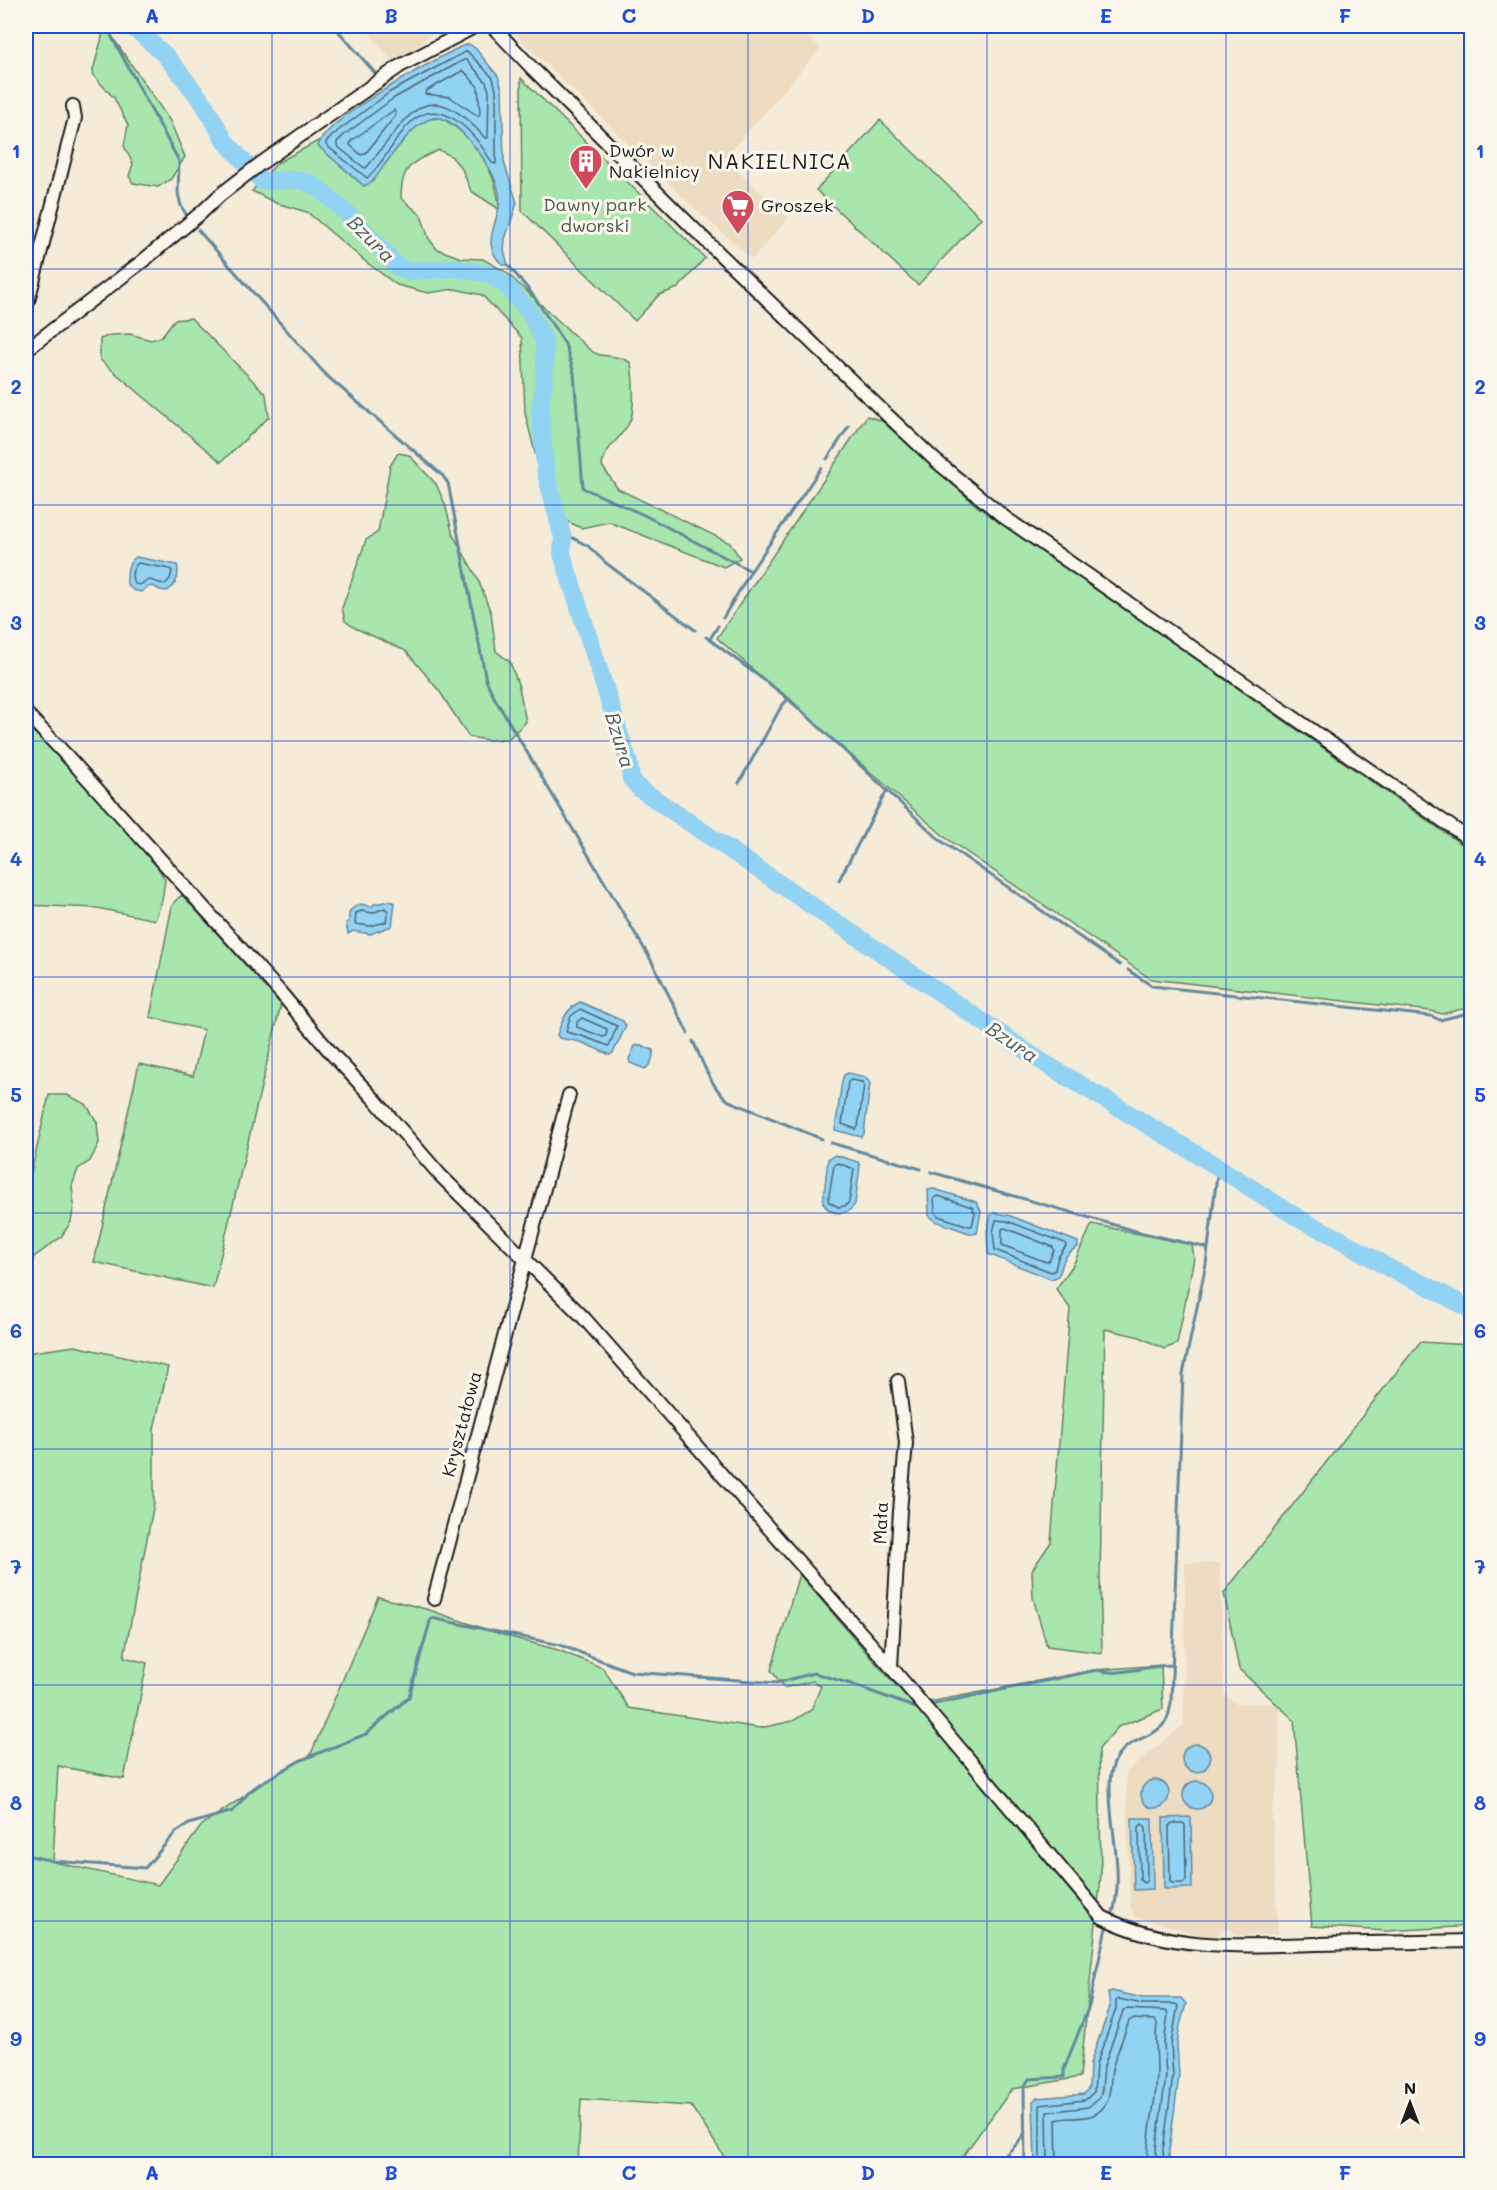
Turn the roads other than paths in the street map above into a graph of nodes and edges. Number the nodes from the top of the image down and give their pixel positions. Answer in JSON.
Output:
{"nodes":[{"id":1,"x":476,"y":26,"type":"edge"},
{"id":2,"x":492,"y":26,"type":"edge"},
{"id":3,"x":73,"y":106,"type":"dead end"},
{"id":4,"x":26,"y":309,"type":"edge"},
{"id":5,"x":26,"y":350,"type":"edge"},
{"id":6,"x":26,"y":713,"type":"edge"},
{"id":7,"x":1472,"y":841,"type":"edge"},
{"id":8,"x":569,"y":1095,"type":"dead end"},
{"id":9,"x":525,"y":1258,"type":"junction"},
{"id":10,"x":898,"y":1381,"type":"dead end"},
{"id":11,"x":434,"y":1599,"type":"dead end"},
{"id":12,"x":891,"y":1667,"type":"junction"},
{"id":13,"x":1472,"y":1941,"type":"edge"}],
"edges":[{"from":1,"to":5,"type":"street"},
{"from":2,"to":7,"type":"street"},
{"from":3,"to":4,"type":"street"},
{"from":6,"to":9,"type":"street"},
{"from":8,"to":9,"type":"street","name":"Kryształowa"},
{"from":9,"to":11,"type":"street","name":"Kryształowa"},
{"from":9,"to":12,"type":"street"},
{"from":10,"to":12,"type":"street","name":"Mała"},
{"from":12,"to":13,"type":"street"}]}
